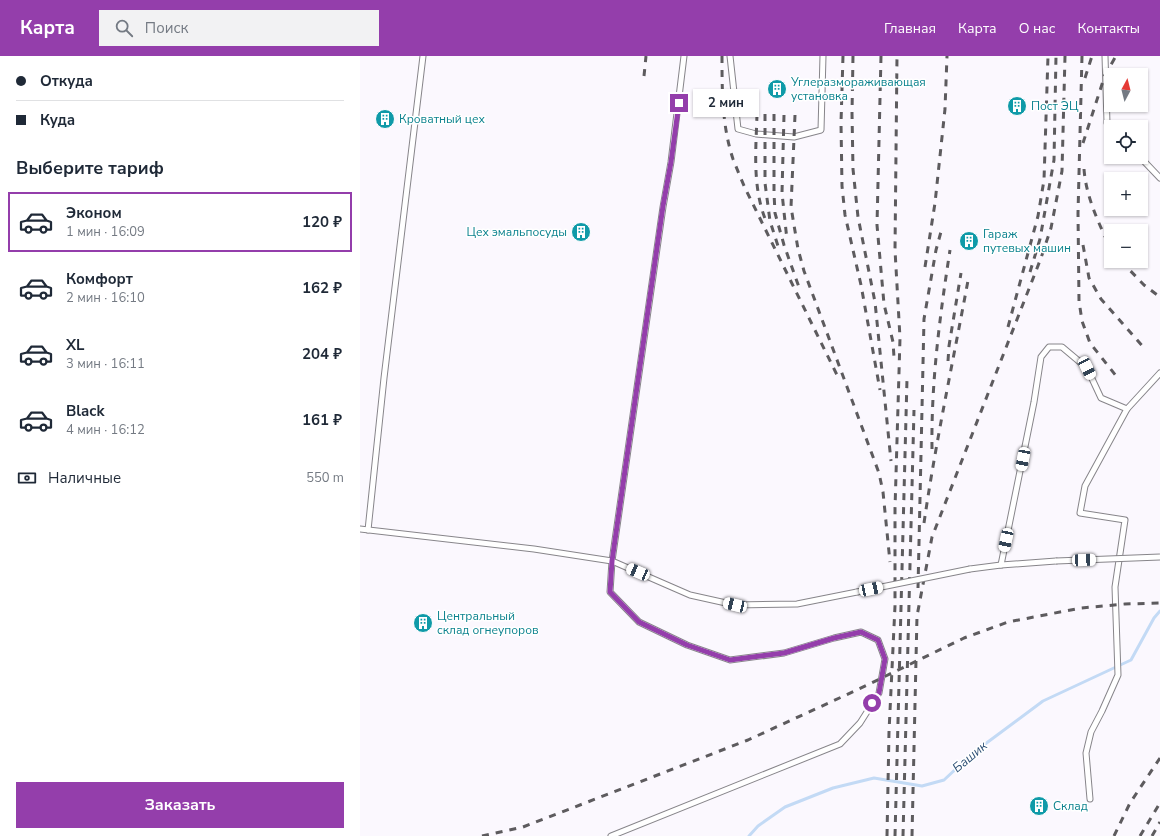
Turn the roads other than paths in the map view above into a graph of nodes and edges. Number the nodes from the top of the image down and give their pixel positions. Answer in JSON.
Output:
{"nodes":[{"id":1,"x":424,"y":56,"type":"edge"},
{"id":2,"x":684,"y":56,"type":"edge"},
{"id":3,"x":730,"y":56,"type":"edge"},
{"id":4,"x":823,"y":56,"type":"edge"},
{"id":5,"x":1106,"y":56,"type":"edge"},
{"id":6,"x":1107,"y":120,"type":"edge"},
{"id":7,"x":1147,"y":164,"type":"edge"},
{"id":8,"x":1160,"y":178,"type":"edge"},
{"id":9,"x":1160,"y":373,"type":"edge"},
{"id":10,"x":1127,"y":409,"type":"junction"},
{"id":11,"x":360,"y":529,"type":"edge"},
{"id":12,"x":368,"y":530,"type":"junction"},
{"id":13,"x":1160,"y":557,"type":"edge"},
{"id":14,"x":612,"y":561,"type":"junction"},
{"id":15,"x":1001,"y":565,"type":"junction"},
{"id":16,"x":1090,"y":799,"type":"dead end"},
{"id":17,"x":611,"y":836,"type":"edge"}],
"edges":[{"from":1,"to":12,"type":"lane"},
{"from":2,"to":14,"type":"lane"},
{"from":3,"to":4,"type":"lane"},
{"from":5,"to":6,"type":"lane"},
{"from":7,"to":8,"type":"lane"},
{"from":9,"to":10,"type":"lane"},
{"from":10,"to":15,"type":"lane"},
{"from":10,"to":16,"type":"lane"},
{"from":11,"to":12,"type":"lane"},
{"from":12,"to":14,"type":"lane"},
{"from":13,"to":15,"type":"lane","bridge":true},
{"from":14,"to":15,"type":"lane","bridge":true},
{"from":14,"to":17,"type":"lane"}]}
